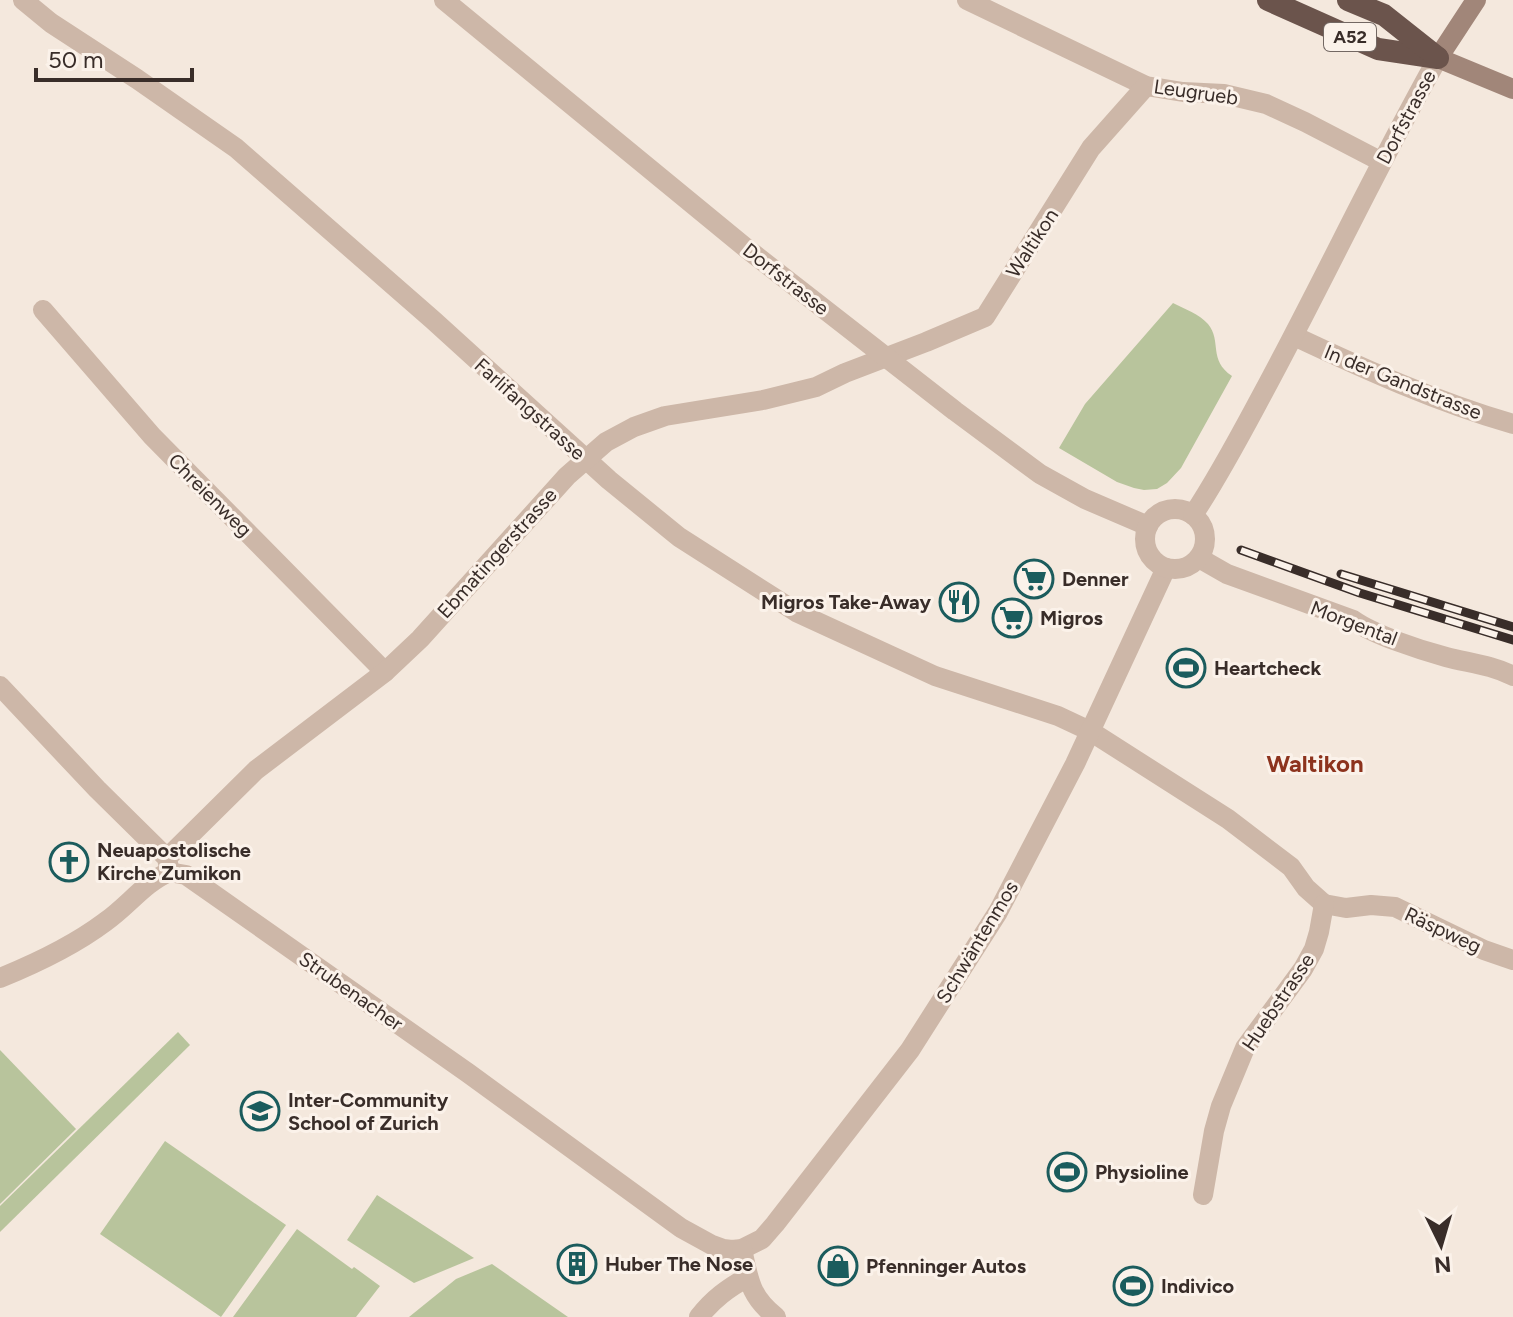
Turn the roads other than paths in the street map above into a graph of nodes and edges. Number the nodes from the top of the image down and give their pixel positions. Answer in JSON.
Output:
{"nodes":[{"id":1,"x":23,"y":0,"type":"edge"},
{"id":2,"x":444,"y":0,"type":"edge"},
{"id":3,"x":967,"y":0,"type":"edge"},
{"id":4,"x":1268,"y":0,"type":"edge"},
{"id":5,"x":1348,"y":0,"type":"edge"},
{"id":6,"x":1476,"y":0,"type":"edge"},
{"id":7,"x":1438,"y":58,"type":"junction"},
{"id":8,"x":1146,"y":86,"type":"junction"},
{"id":9,"x":1513,"y":89,"type":"edge"},
{"id":10,"x":1382,"y":162,"type":"junction"},
{"id":11,"x":43,"y":310,"type":"dead end"},
{"id":12,"x":1294,"y":336,"type":"junction"},
{"id":13,"x":886,"y":357,"type":"junction"},
{"id":14,"x":1513,"y":424,"type":"edge"},
{"id":15,"x":585,"y":459,"type":"junction"},
{"id":16,"x":1193,"y":515,"type":"junction"},
{"id":17,"x":1148,"y":526,"type":"junction"},
{"id":18,"x":1199,"y":558,"type":"junction"},
{"id":19,"x":1166,"y":568,"type":"junction"},
{"id":20,"x":385,"y":672,"type":"junction"},
{"id":21,"x":1513,"y":676,"type":"edge"},
{"id":22,"x":0,"y":686,"type":"edge"},
{"id":23,"x":1090,"y":731,"type":"junction"},
{"id":24,"x":168,"y":865,"type":"junction"},
{"id":25,"x":1324,"y":904,"type":"junction"},
{"id":26,"x":1513,"y":960,"type":"edge"},
{"id":27,"x":0,"y":978,"type":"edge"},
{"id":28,"x":1203,"y":1195,"type":"dead end"},
{"id":29,"x":742,"y":1249,"type":"junction"},
{"id":30,"x":748,"y":1277,"type":"junction"},
{"id":31,"x":699,"y":1317,"type":"edge"},
{"id":32,"x":776,"y":1317,"type":"edge"}],
"edges":[{"from":1,"to":15,"type":"street","name":"Farlifangstrasse"},
{"from":2,"to":13,"type":"street","name":"Dorfstrasse"},
{"from":3,"to":8,"type":"street","name":"Leugrueb"},
{"from":4,"to":7,"type":"highway","number":"A52"},
{"from":5,"to":7,"type":"highway","number":"A52"},
{"from":6,"to":7,"type":"main road"},
{"from":7,"to":9,"type":"main road"},
{"from":7,"to":10,"type":"street","name":"Dorfstrasse"},
{"from":8,"to":10,"type":"street","name":"Leugrueb"},
{"from":8,"to":13,"type":"street","name":"Waltikon"},
{"from":10,"to":12,"type":"street","name":"Dorfstrasse"},
{"from":11,"to":20,"type":"street","name":"Chreienweg"},
{"from":12,"to":14,"type":"street","name":"In der Gandstrasse"},
{"from":12,"to":16,"type":"street","name":"Dorfstrasse"},
{"from":13,"to":15,"type":"street","name":"Ebmatingerstrasse"},
{"from":13,"to":17,"type":"street","name":"Dorfstrasse"},
{"from":15,"to":20,"type":"street","name":"Ebmatingerstrasse"},
{"from":15,"to":23,"type":"street","name":"Farlifangstrasse"},
{"from":16,"to":17,"type":"street"},
{"from":16,"to":18,"type":"street"},
{"from":17,"to":19,"type":"street"},
{"from":18,"to":19,"type":"street"},
{"from":18,"to":21,"type":"street","name":"Morgental"},
{"from":19,"to":23,"type":"street","name":"Schwäntenmos"},
{"from":20,"to":24,"type":"street","name":"Ebmatingerstrasse"},
{"from":22,"to":24,"type":"street","name":"Strubenacher"},
{"from":23,"to":25,"type":"street"},
{"from":23,"to":29,"type":"street","name":"Schwäntenmos"},
{"from":24,"to":27,"type":"street","name":"Ebmatingerstrasse"},
{"from":24,"to":29,"type":"street","name":"Strubenacher"},
{"from":25,"to":26,"type":"street","name":"Räspweg"},
{"from":25,"to":28,"type":"street","name":"Huebstrasse"},
{"from":29,"to":30,"type":"street"},
{"from":30,"to":31,"type":"street"},
{"from":30,"to":32,"type":"street"}]}
